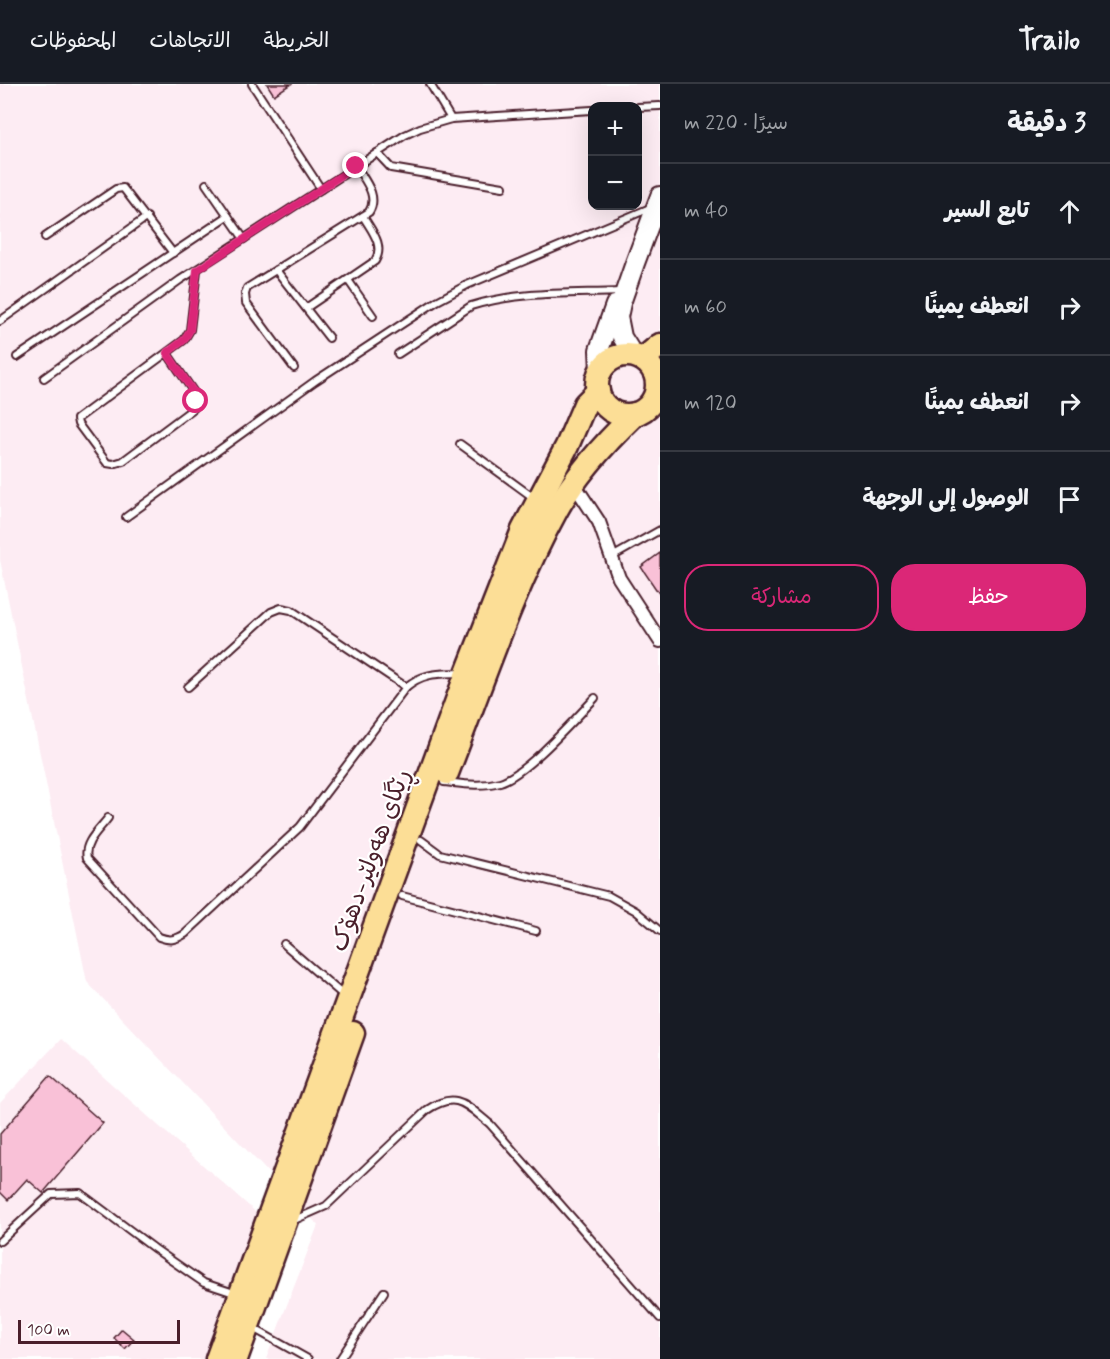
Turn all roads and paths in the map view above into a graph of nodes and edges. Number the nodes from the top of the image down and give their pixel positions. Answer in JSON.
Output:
{"nodes":[{"id":1,"x":252,"y":84,"type":"edge"},
{"id":2,"x":430,"y":84,"type":"edge"},
{"id":3,"x":660,"y":106,"type":"edge"},
{"id":4,"x":642,"y":107,"type":"edge"},
{"id":5,"x":588,"y":110,"type":"edge"},
{"id":6,"x":451,"y":119,"type":"junction"},
{"id":7,"x":377,"y":153,"type":"junction"},
{"id":8,"x":356,"y":166,"type":"junction"},
{"id":9,"x":206,"y":184,"type":"dead end"},
{"id":10,"x":503,"y":187,"type":"dead end"},
{"id":11,"x":321,"y":189,"type":"junction"},
{"id":12,"x":658,"y":201,"type":"edge"},
{"id":13,"x":228,"y":216,"type":"junction"},
{"id":14,"x":363,"y":216,"type":"junction"},
{"id":15,"x":147,"y":217,"type":"junction"},
{"id":16,"x":45,"y":237,"type":"dead end"},
{"id":17,"x":244,"y":239,"type":"junction"},
{"id":18,"x":174,"y":252,"type":"junction"},
{"id":19,"x":635,"y":263,"type":"junction"},
{"id":20,"x":197,"y":270,"type":"junction"},
{"id":21,"x":276,"y":270,"type":"junction"},
{"id":22,"x":348,"y":280,"type":"junction"},
{"id":23,"x":620,"y":292,"type":"junction"},
{"id":24,"x":306,"y":308,"type":"junction"},
{"id":25,"x":373,"y":316,"type":"dead end"},
{"id":26,"x":0,"y":321,"type":"edge"},
{"id":27,"x":329,"y":338,"type":"dead end"},
{"id":28,"x":167,"y":353,"type":"junction"},
{"id":29,"x":646,"y":353,"type":"edge"},
{"id":30,"x":398,"y":354,"type":"dead end"},
{"id":31,"x":17,"y":357,"type":"dead end"},
{"id":32,"x":294,"y":369,"type":"dead end"},
{"id":33,"x":44,"y":378,"type":"dead end"},
{"id":34,"x":599,"y":381,"type":"junction"},
{"id":35,"x":658,"y":392,"type":"edge"},
{"id":36,"x":635,"y":414,"type":"junction"},
{"id":37,"x":460,"y":444,"type":"dead end"},
{"id":38,"x":574,"y":484,"type":"junction"},
{"id":39,"x":539,"y":502,"type":"junction"},
{"id":40,"x":126,"y":517,"type":"dead end"},
{"id":41,"x":660,"y":530,"type":"edge"},
{"id":42,"x":612,"y":557,"type":"junction"},
{"id":43,"x":660,"y":641,"type":"edge"},
{"id":44,"x":467,"y":673,"type":"junction"},
{"id":45,"x":188,"y":687,"type":"dead end"},
{"id":46,"x":406,"y":687,"type":"junction"},
{"id":47,"x":595,"y":699,"type":"dead end"},
{"id":48,"x":443,"y":782,"type":"junction"},
{"id":49,"x":108,"y":818,"type":"dead end"},
{"id":50,"x":422,"y":840,"type":"junction"},
{"id":51,"x":402,"y":896,"type":"junction"},
{"id":52,"x":536,"y":931,"type":"dead end"},
{"id":53,"x":660,"y":931,"type":"edge"},
{"id":54,"x":284,"y":944,"type":"dead end"},
{"id":55,"x":348,"y":1000,"type":"junction"},
{"id":56,"x":285,"y":1222,"type":"junction"},
{"id":57,"x":0,"y":1241,"type":"edge"},
{"id":58,"x":384,"y":1292,"type":"dead end"},
{"id":59,"x":241,"y":1295,"type":"junction"},
{"id":60,"x":660,"y":1318,"type":"edge"},
{"id":61,"x":248,"y":1325,"type":"junction"},
{"id":62,"x":217,"y":1359,"type":"edge"},
{"id":63,"x":236,"y":1359,"type":"edge"},
{"id":64,"x":308,"y":1359,"type":"edge"},
{"id":65,"x":340,"y":1359,"type":"edge"}],
"edges":[{"from":1,"to":11,"type":"lane"},
{"from":2,"to":6,"type":"lane"},
{"from":3,"to":4,"type":"lane"},
{"from":5,"to":6,"type":"lane"},
{"from":6,"to":7,"type":"lane"},
{"from":7,"to":8,"type":"lane"},
{"from":7,"to":10,"type":"lane"},
{"from":8,"to":11,"type":"lane"},
{"from":8,"to":14,"type":"lane"},
{"from":9,"to":13,"type":"lane"},
{"from":11,"to":17,"type":"lane"},
{"from":12,"to":19,"type":"street"},
{"from":12,"to":40,"type":"lane"},
{"from":13,"to":17,"type":"lane"},
{"from":13,"to":18,"type":"lane"},
{"from":14,"to":21,"type":"lane"},
{"from":14,"to":22,"type":"lane"},
{"from":15,"to":16,"type":"lane"},
{"from":15,"to":18,"type":"lane"},
{"from":15,"to":26,"type":"lane"},
{"from":17,"to":20,"type":"lane"},
{"from":18,"to":31,"type":"lane"},
{"from":19,"to":23,"type":"street"},
{"from":19,"to":29,"type":"street"},
{"from":20,"to":28,"type":"lane"},
{"from":20,"to":33,"type":"lane"},
{"from":21,"to":24,"type":"lane"},
{"from":21,"to":32,"type":"lane"},
{"from":22,"to":24,"type":"lane"},
{"from":22,"to":25,"type":"lane"},
{"from":23,"to":30,"type":"lane"},
{"from":23,"to":34,"type":"street"},
{"from":24,"to":27,"type":"lane"},
{"from":28,"to":28,"type":"lane"},
{"from":29,"to":34,"type":"highway"},
{"from":29,"to":35,"type":"highway"},
{"from":34,"to":36,"type":"highway"},
{"from":34,"to":39,"type":"highway","name":"ڕێگای هەولێر-دهۆک"},
{"from":35,"to":36,"type":"highway"},
{"from":36,"to":38,"type":"highway","name":"ڕێگای هەولێر-دهۆک"},
{"from":37,"to":39,"type":"lane"},
{"from":38,"to":42,"type":"street"},
{"from":38,"to":48,"type":"highway","name":"ڕێگای هەولێر-دهۆک"},
{"from":39,"to":44,"type":"highway","name":"ڕێگای هەولێر-دهۆک"},
{"from":41,"to":42,"type":"lane"},
{"from":42,"to":43,"type":"street"},
{"from":44,"to":46,"type":"lane"},
{"from":44,"to":55,"type":"highway","name":"ڕێگای هەولێر-دهۆک"},
{"from":45,"to":46,"type":"lane"},
{"from":46,"to":49,"type":"lane"},
{"from":47,"to":48,"type":"lane"},
{"from":48,"to":50,"type":"highway","name":"ڕێگای هەولێر-دهۆک"},
{"from":50,"to":51,"type":"highway","name":"ڕێگای هەولێر-دهۆک"},
{"from":50,"to":53,"type":"lane"},
{"from":51,"to":52,"type":"lane"},
{"from":51,"to":56,"type":"highway","name":"ڕێگای هەولێر-دهۆک"},
{"from":54,"to":55,"type":"lane"},
{"from":55,"to":59,"type":"highway","name":"ڕێگای هەولێر-دهۆک"},
{"from":56,"to":60,"type":"lane"},
{"from":56,"to":61,"type":"highway","name":"ڕێگای هەولێر-دهۆک"},
{"from":57,"to":59,"type":"lane"},
{"from":58,"to":65,"type":"lane"},
{"from":59,"to":62,"type":"highway","name":"ڕێگای هەولێر-دهۆک"},
{"from":61,"to":63,"type":"highway","name":"ڕێگای هەولێر-دهۆک"},
{"from":61,"to":64,"type":"lane"}]}
